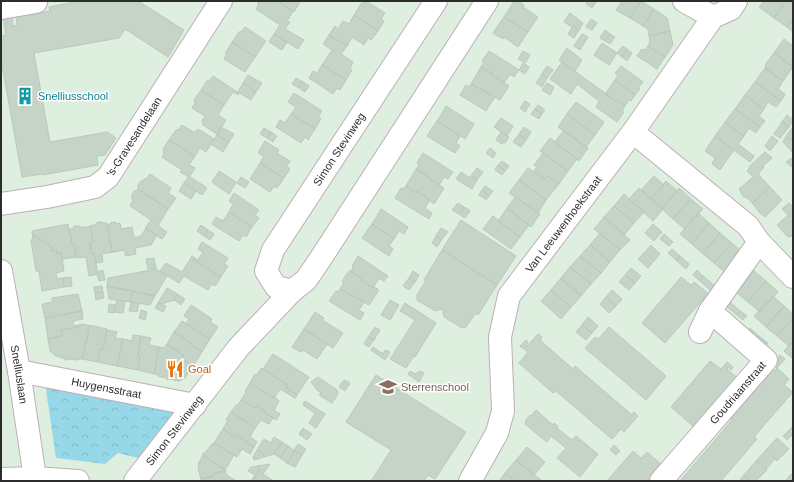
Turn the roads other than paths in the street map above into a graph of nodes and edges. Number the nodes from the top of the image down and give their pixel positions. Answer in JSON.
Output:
{"nodes":[{"id":1,"x":35,"y":1,"type":"edge"},
{"id":2,"x":220,"y":1,"type":"edge"},
{"id":3,"x":436,"y":1,"type":"edge"},
{"id":4,"x":487,"y":1,"type":"edge"},
{"id":5,"x":684,"y":1,"type":"edge"},
{"id":6,"x":736,"y":1,"type":"edge"},
{"id":7,"x":1,"y":8,"type":"edge"},
{"id":8,"x":713,"y":17,"type":"junction"},
{"id":9,"x":633,"y":132,"type":"junction"},
{"id":10,"x":1,"y":204,"type":"edge"},
{"id":11,"x":759,"y":242,"type":"junction"},
{"id":12,"x":1,"y":271,"type":"edge"},
{"id":13,"x":793,"y":277,"type":"edge"},
{"id":14,"x":292,"y":291,"type":"junction"},
{"id":15,"x":710,"y":311,"type":"junction"},
{"id":16,"x":700,"y":332,"type":"dead end"},
{"id":17,"x":19,"y":371,"type":"junction"},
{"id":18,"x":195,"y":405,"type":"junction"},
{"id":19,"x":35,"y":478,"type":"junction"},
{"id":20,"x":1,"y":479,"type":"edge"},
{"id":21,"x":78,"y":481,"type":"edge"},
{"id":22,"x":135,"y":481,"type":"edge"},
{"id":23,"x":470,"y":481,"type":"edge"},
{"id":24,"x":661,"y":481,"type":"edge"}],
"edges":[{"from":1,"to":7,"type":"street"},
{"from":2,"to":10,"type":"street","name":"'s-Gravesandelaan"},
{"from":3,"to":14,"type":"street","name":"Simon Stevinweg"},
{"from":4,"to":14,"type":"street","name":"Simon Stevinweg"},
{"from":5,"to":8,"type":"street"},
{"from":6,"to":8,"type":"street"},
{"from":8,"to":9,"type":"street","name":"Van Leeuwenhoekstraat"},
{"from":9,"to":11,"type":"street"},
{"from":9,"to":23,"type":"street","name":"Van Leeuwenhoekstraat"},
{"from":11,"to":13,"type":"street"},
{"from":11,"to":15,"type":"street"},
{"from":12,"to":17,"type":"street","name":"Snelliuslaan"},
{"from":14,"to":18,"type":"street","name":"Simon Stevinweg"},
{"from":15,"to":16,"type":"street"},
{"from":15,"to":24,"type":"street","name":"Goudriaanstraat"},
{"from":17,"to":18,"type":"street","name":"Huygensstraat"},
{"from":17,"to":19,"type":"street","name":"Snelliuslaan"},
{"from":18,"to":22,"type":"street","name":"Simon Stevinweg"},
{"from":19,"to":20,"type":"street"},
{"from":19,"to":21,"type":"street"}]}
